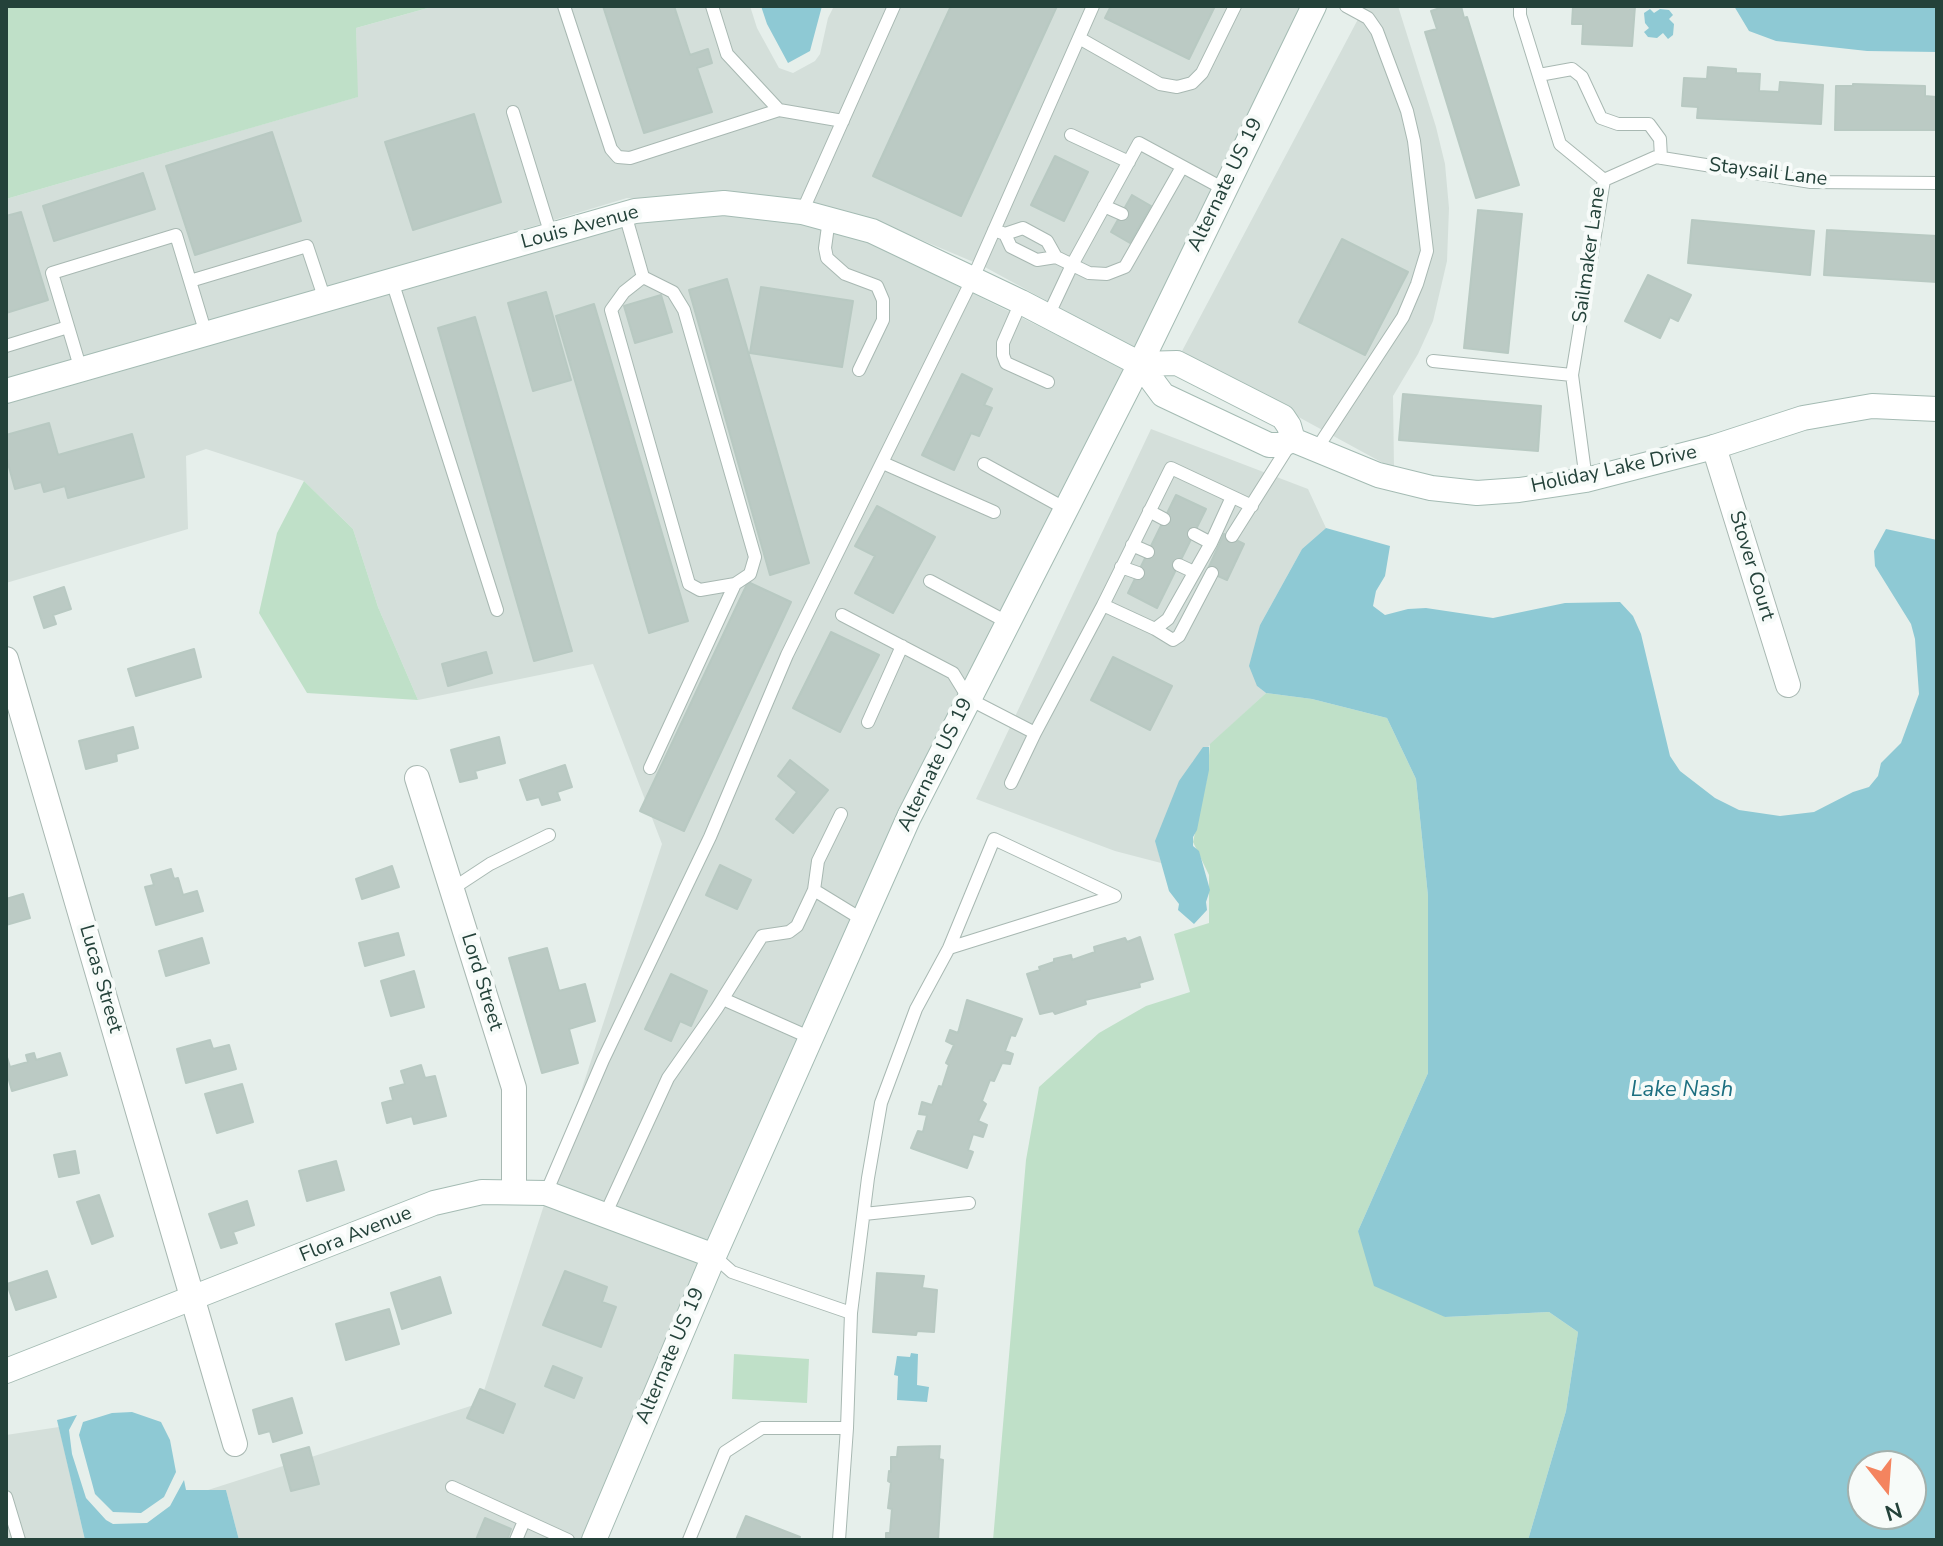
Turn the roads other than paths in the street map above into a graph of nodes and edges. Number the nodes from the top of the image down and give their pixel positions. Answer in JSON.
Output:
{"nodes":[{"id":1,"x":564,"y":6,"type":"edge"},
{"id":2,"x":712,"y":6,"type":"edge"},
{"id":3,"x":894,"y":6,"type":"edge"},
{"id":4,"x":1093,"y":6,"type":"edge"},
{"id":5,"x":1235,"y":6,"type":"edge"},
{"id":6,"x":1314,"y":6,"type":"edge"},
{"id":7,"x":1346,"y":6,"type":"edge"},
{"id":8,"x":1520,"y":6,"type":"edge"},
{"id":9,"x":1079,"y":38,"type":"junction"},
{"id":10,"x":1539,"y":75,"type":"junction"},
{"id":11,"x":779,"y":110,"type":"junction"},
{"id":12,"x":513,"y":112,"type":"dead end"},
{"id":13,"x":843,"y":121,"type":"junction"},
{"id":14,"x":1071,"y":135,"type":"dead end"},
{"id":15,"x":1661,"y":158,"type":"junction"},
{"id":16,"x":1129,"y":162,"type":"junction"},
{"id":17,"x":1182,"y":167,"type":"junction"},
{"id":18,"x":1604,"y":180,"type":"junction"},
{"id":19,"x":1937,"y":183,"type":"edge"},
{"id":20,"x":1224,"y":189,"type":"junction"},
{"id":21,"x":1104,"y":206,"type":"junction"},
{"id":22,"x":802,"y":212,"type":"junction"},
{"id":23,"x":625,"y":214,"type":"junction"},
{"id":24,"x":1122,"y":214,"type":"dead end"},
{"id":25,"x":829,"y":219,"type":"junction"},
{"id":26,"x":1000,"y":232,"type":"junction"},
{"id":27,"x":551,"y":235,"type":"junction"},
{"id":28,"x":1056,"y":257,"type":"junction"},
{"id":29,"x":1072,"y":265,"type":"junction"},
{"id":30,"x":643,"y":277,"type":"junction"},
{"id":31,"x":973,"y":278,"type":"junction"},
{"id":32,"x":190,"y":281,"type":"junction"},
{"id":33,"x":392,"y":281,"type":"junction"},
{"id":34,"x":325,"y":300,"type":"junction"},
{"id":35,"x":1021,"y":302,"type":"junction"},
{"id":36,"x":1048,"y":316,"type":"junction"},
{"id":37,"x":68,"y":327,"type":"junction"},
{"id":38,"x":206,"y":334,"type":"junction"},
{"id":39,"x":6,"y":346,"type":"edge"},
{"id":40,"x":1433,"y":361,"type":"dead end"},
{"id":41,"x":1140,"y":364,"type":"junction"},
{"id":42,"x":81,"y":370,"type":"junction"},
{"id":43,"x":859,"y":370,"type":"dead end"},
{"id":44,"x":1572,"y":375,"type":"junction"},
{"id":45,"x":1048,"y":382,"type":"dead end"},
{"id":46,"x":6,"y":391,"type":"edge"},
{"id":47,"x":1937,"y":409,"type":"edge"},
{"id":48,"x":1293,"y":440,"type":"junction"},
{"id":49,"x":1714,"y":447,"type":"junction"},
{"id":50,"x":1316,"y":450,"type":"junction"},
{"id":51,"x":883,"y":463,"type":"junction"},
{"id":52,"x":984,"y":464,"type":"dead end"},
{"id":53,"x":1586,"y":480,"type":"junction"},
{"id":54,"x":1232,"y":497,"type":"junction"},
{"id":55,"x":1252,"y":506,"type":"junction"},
{"id":56,"x":1066,"y":509,"type":"junction"},
{"id":57,"x":1149,"y":511,"type":"junction"},
{"id":58,"x":994,"y":512,"type":"dead end"},
{"id":59,"x":1164,"y":519,"type":"dead end"},
{"id":60,"x":1194,"y":534,"type":"dead end"},
{"id":61,"x":1232,"y":536,"type":"dead end"},
{"id":62,"x":1211,"y":543,"type":"junction"},
{"id":63,"x":1132,"y":545,"type":"junction"},
{"id":64,"x":1148,"y":552,"type":"dead end"},
{"id":65,"x":1179,"y":565,"type":"dead end"},
{"id":66,"x":1121,"y":567,"type":"junction"},
{"id":67,"x":1194,"y":572,"type":"junction"},
{"id":68,"x":1138,"y":573,"type":"dead end"},
{"id":69,"x":1212,"y":573,"type":"dead end"},
{"id":70,"x":930,"y":581,"type":"dead end"},
{"id":71,"x":735,"y":584,"type":"junction"},
{"id":72,"x":1168,"y":588,"type":"dead end"},
{"id":73,"x":1182,"y":594,"type":"junction"},
{"id":74,"x":1103,"y":605,"type":"junction"},
{"id":75,"x":497,"y":610,"type":"dead end"},
{"id":76,"x":842,"y":615,"type":"dead end"},
{"id":77,"x":1007,"y":622,"type":"junction"},
{"id":78,"x":1155,"y":629,"type":"junction"},
{"id":79,"x":902,"y":646,"type":"junction"},
{"id":80,"x":6,"y":659,"type":"edge"},
{"id":81,"x":1788,"y":685,"type":"dead end"},
{"id":82,"x":969,"y":699,"type":"junction"},
{"id":83,"x":868,"y":722,"type":"dead end"},
{"id":84,"x":1035,"y":733,"type":"junction"},
{"id":85,"x":650,"y":768,"type":"dead end"},
{"id":86,"x":417,"y":778,"type":"dead end"},
{"id":87,"x":1011,"y":783,"type":"dead end"},
{"id":88,"x":841,"y":814,"type":"dead end"},
{"id":89,"x":549,"y":835,"type":"dead end"},
{"id":90,"x":452,"y":889,"type":"junction"},
{"id":91,"x":814,"y":890,"type":"junction"},
{"id":92,"x":863,"y":920,"type":"junction"},
{"id":93,"x":949,"y":948,"type":"junction"},
{"id":94,"x":723,"y":999,"type":"junction"},
{"id":95,"x":811,"y":1038,"type":"junction"},
{"id":96,"x":514,"y":1192,"type":"junction"},
{"id":97,"x":546,"y":1193,"type":"junction"},
{"id":98,"x":969,"y":1203,"type":"dead end"},
{"id":99,"x":864,"y":1214,"type":"junction"},
{"id":100,"x":605,"y":1215,"type":"junction"},
{"id":101,"x":714,"y":1256,"type":"junction"},
{"id":102,"x":195,"y":1300,"type":"junction"},
{"id":103,"x":851,"y":1313,"type":"junction"},
{"id":104,"x":6,"y":1371,"type":"edge"},
{"id":105,"x":847,"y":1428,"type":"junction"},
{"id":106,"x":235,"y":1444,"type":"dead end"},
{"id":107,"x":452,"y":1487,"type":"dead end"},
{"id":108,"x":6,"y":1497,"type":"edge"},
{"id":109,"x":524,"y":1521,"type":"junction"},
{"id":110,"x":19,"y":1540,"type":"edge"},
{"id":111,"x":516,"y":1540,"type":"edge"},
{"id":112,"x":568,"y":1540,"type":"edge"},
{"id":113,"x":594,"y":1540,"type":"edge"},
{"id":114,"x":689,"y":1540,"type":"edge"},
{"id":115,"x":839,"y":1540,"type":"edge"}],
"edges":[{"from":1,"to":11,"type":"lane"},
{"from":2,"to":11,"type":"lane"},
{"from":3,"to":13,"type":"lane"},
{"from":4,"to":9,"type":"lane"},
{"from":5,"to":9,"type":"lane"},
{"from":6,"to":20,"type":"street","name":"Alternate US 19"},
{"from":7,"to":50,"type":"lane"},
{"from":8,"to":10,"type":"lane","name":"Sailmaker Lane"},
{"from":9,"to":26,"type":"lane"},
{"from":10,"to":15,"type":"lane"},
{"from":10,"to":18,"type":"lane","name":"Sailmaker Lane"},
{"from":11,"to":13,"type":"lane"},
{"from":12,"to":27,"type":"lane"},
{"from":13,"to":22,"type":"lane"},
{"from":14,"to":16,"type":"lane"},
{"from":15,"to":18,"type":"lane","name":"Staysail Lane"},
{"from":15,"to":19,"type":"lane","name":"Staysail Lane"},
{"from":16,"to":17,"type":"lane"},
{"from":16,"to":21,"type":"lane"},
{"from":17,"to":20,"type":"lane"},
{"from":17,"to":29,"type":"lane"},
{"from":18,"to":44,"type":"lane","name":"Sailmaker Lane"},
{"from":20,"to":41,"type":"street","name":"Alternate US 19"},
{"from":21,"to":24,"type":"lane"},
{"from":21,"to":29,"type":"lane"},
{"from":22,"to":23,"type":"street","name":"Louis Avenue"},
{"from":22,"to":25,"type":"street","name":"Louis Avenue"},
{"from":23,"to":27,"type":"street","name":"Louis Avenue"},
{"from":23,"to":30,"type":"lane"},
{"from":25,"to":31,"type":"street","name":"Louis Avenue"},
{"from":25,"to":43,"type":"lane"},
{"from":26,"to":28,"type":"lane"},
{"from":26,"to":28,"type":"lane"},
{"from":26,"to":31,"type":"lane"},
{"from":27,"to":33,"type":"street","name":"Louis Avenue"},
{"from":28,"to":29,"type":"lane"},
{"from":29,"to":36,"type":"lane"},
{"from":30,"to":71,"type":"lane"},
{"from":30,"to":71,"type":"lane"},
{"from":31,"to":35,"type":"street","name":"Louis Avenue"},
{"from":31,"to":51,"type":"lane"},
{"from":32,"to":34,"type":"lane"},
{"from":32,"to":37,"type":"lane"},
{"from":32,"to":38,"type":"lane"},
{"from":33,"to":34,"type":"street","name":"Louis Avenue"},
{"from":33,"to":75,"type":"lane"},
{"from":34,"to":38,"type":"street","name":"Louis Avenue"},
{"from":35,"to":36,"type":"street","name":"Louis Avenue"},
{"from":35,"to":45,"type":"lane"},
{"from":36,"to":41,"type":"street","name":"Louis Avenue"},
{"from":37,"to":39,"type":"lane"},
{"from":37,"to":42,"type":"lane"},
{"from":38,"to":42,"type":"street","name":"Louis Avenue"},
{"from":40,"to":44,"type":"lane"},
{"from":41,"to":48,"type":"street","name":"Holiday Lake Drive"},
{"from":41,"to":48,"type":"street","name":"Holiday Lake Drive"},
{"from":41,"to":56,"type":"street","name":"Alternate US 19"},
{"from":42,"to":46,"type":"street","name":"Louis Avenue"},
{"from":44,"to":53,"type":"lane","name":"Sailmaker Lane"},
{"from":47,"to":49,"type":"street","name":"Holiday Lake Drive"},
{"from":48,"to":50,"type":"street","name":"Holiday Lake Drive"},
{"from":48,"to":55,"type":"lane"},
{"from":49,"to":53,"type":"street","name":"Holiday Lake Drive"},
{"from":49,"to":81,"type":"street","name":"Stover Court"},
{"from":50,"to":53,"type":"street","name":"Holiday Lake Drive"},
{"from":51,"to":58,"type":"lane"},
{"from":51,"to":97,"type":"lane"},
{"from":52,"to":56,"type":"lane"},
{"from":54,"to":55,"type":"lane"},
{"from":54,"to":57,"type":"lane"},
{"from":54,"to":62,"type":"lane"},
{"from":55,"to":61,"type":"lane"},
{"from":56,"to":77,"type":"street","name":"Alternate US 19"},
{"from":57,"to":59,"type":"lane"},
{"from":57,"to":63,"type":"lane"},
{"from":60,"to":62,"type":"lane"},
{"from":62,"to":67,"type":"lane"},
{"from":63,"to":64,"type":"lane"},
{"from":63,"to":66,"type":"lane"},
{"from":65,"to":67,"type":"lane"},
{"from":66,"to":68,"type":"lane"},
{"from":66,"to":74,"type":"lane"},
{"from":67,"to":73,"type":"lane"},
{"from":69,"to":78,"type":"lane"},
{"from":70,"to":77,"type":"lane"},
{"from":71,"to":85,"type":"lane"},
{"from":72,"to":73,"type":"lane"},
{"from":73,"to":78,"type":"lane"},
{"from":74,"to":78,"type":"lane"},
{"from":74,"to":84,"type":"lane"},
{"from":76,"to":79,"type":"lane"},
{"from":77,"to":82,"type":"street","name":"Alternate US 19"},
{"from":79,"to":82,"type":"lane"},
{"from":79,"to":83,"type":"lane"},
{"from":80,"to":102,"type":"street","name":"Lucas Street"},
{"from":82,"to":84,"type":"lane"},
{"from":82,"to":92,"type":"street","name":"Alternate US 19"},
{"from":84,"to":87,"type":"lane"},
{"from":86,"to":90,"type":"street","name":"Lord Street"},
{"from":88,"to":91,"type":"lane"},
{"from":89,"to":90,"type":"lane"},
{"from":90,"to":96,"type":"street","name":"Lord Street"},
{"from":91,"to":92,"type":"lane"},
{"from":91,"to":94,"type":"lane"},
{"from":92,"to":95,"type":"street","name":"Alternate US 19"},
{"from":93,"to":93,"type":"lane"},
{"from":93,"to":99,"type":"lane"},
{"from":94,"to":95,"type":"lane"},
{"from":94,"to":100,"type":"lane"},
{"from":95,"to":101,"type":"street","name":"Alternate US 19"},
{"from":96,"to":97,"type":"street","name":"Flora Avenue"},
{"from":96,"to":102,"type":"street","name":"Flora Avenue"},
{"from":97,"to":100,"type":"street","name":"Flora Avenue"},
{"from":98,"to":99,"type":"lane"},
{"from":99,"to":103,"type":"lane"},
{"from":100,"to":101,"type":"street","name":"Flora Avenue"},
{"from":101,"to":103,"type":"lane"},
{"from":101,"to":113,"type":"street","name":"Alternate US 19"},
{"from":102,"to":104,"type":"street","name":"Flora Avenue"},
{"from":102,"to":106,"type":"street","name":"Lucas Street"},
{"from":103,"to":105,"type":"lane"},
{"from":105,"to":114,"type":"lane"},
{"from":105,"to":115,"type":"lane"},
{"from":107,"to":109,"type":"lane"},
{"from":108,"to":110,"type":"lane"},
{"from":109,"to":111,"type":"lane"},
{"from":109,"to":112,"type":"lane"}]}
